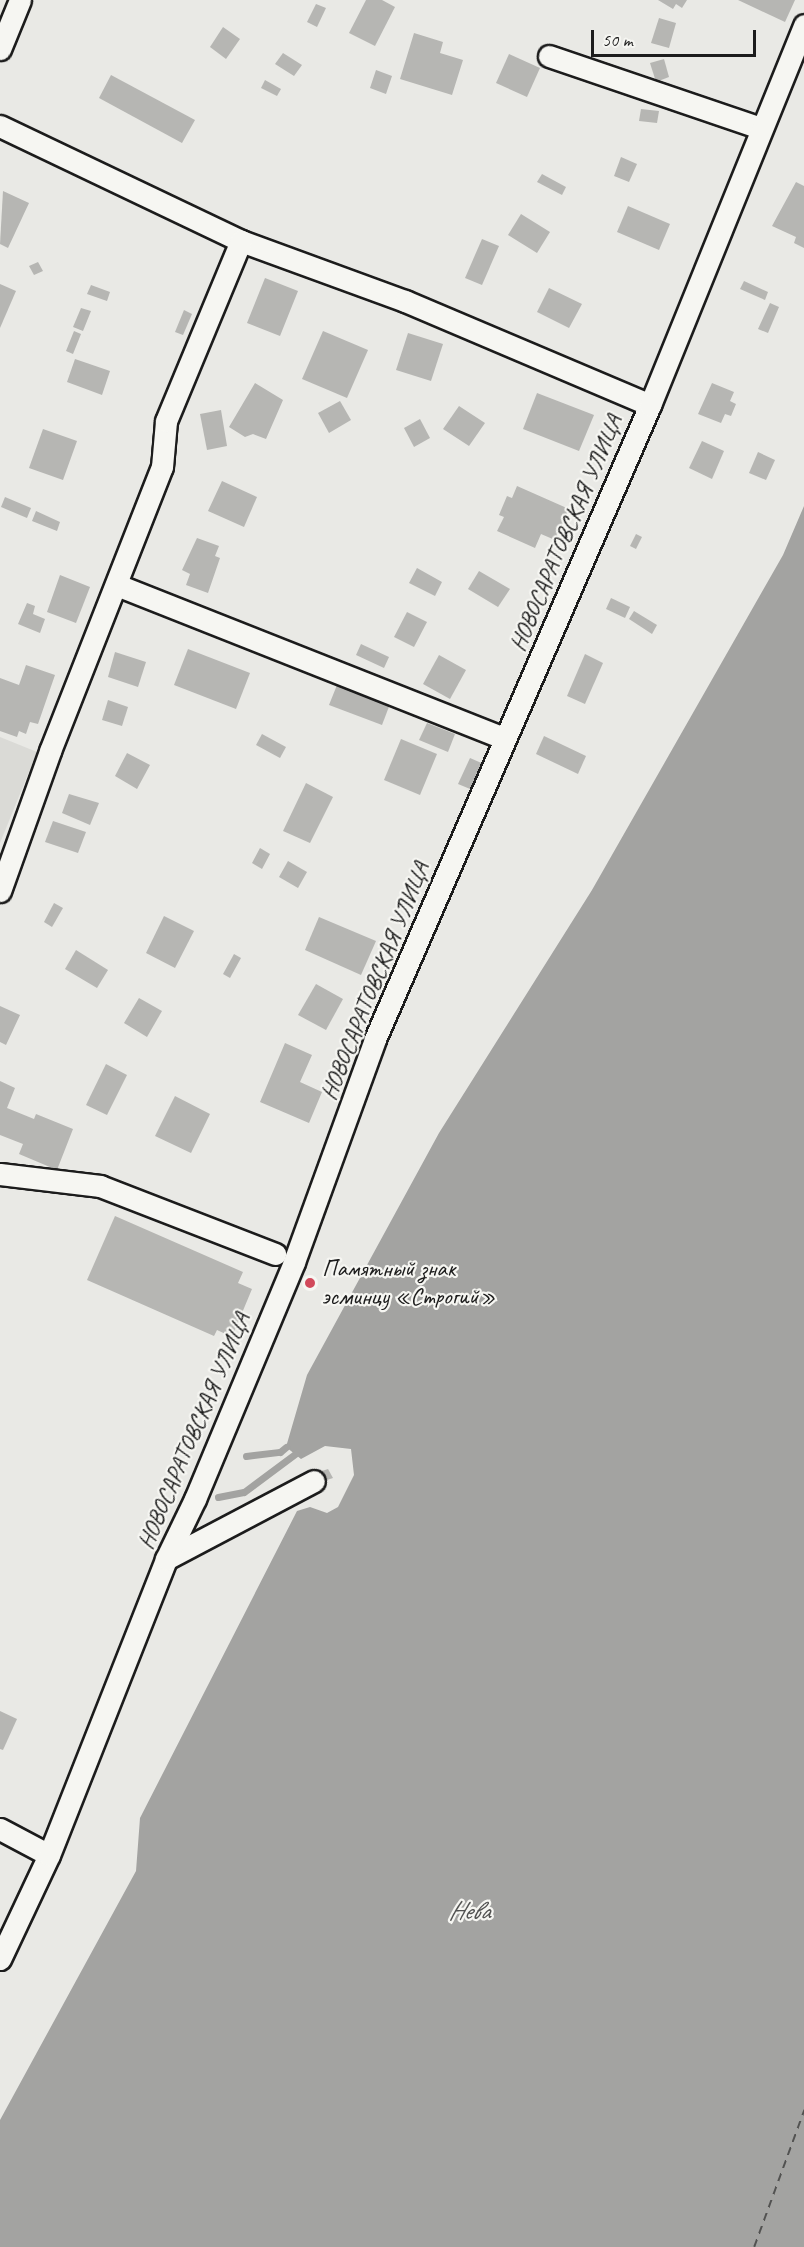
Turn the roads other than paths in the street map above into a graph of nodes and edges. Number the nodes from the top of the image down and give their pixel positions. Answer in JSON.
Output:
{"nodes":[{"id":1,"x":20,"y":0,"type":"edge"},
{"id":2,"x":804,"y":25,"type":"edge"},
{"id":3,"x":0,"y":49,"type":"edge"},
{"id":4,"x":549,"y":56,"type":"dead end"},
{"id":5,"x":0,"y":126,"type":"edge"},
{"id":6,"x":760,"y":128,"type":"junction"},
{"id":7,"x":241,"y":241,"type":"junction"},
{"id":8,"x":650,"y":405,"type":"junction"},
{"id":9,"x":117,"y":585,"type":"junction"},
{"id":10,"x":505,"y":740,"type":"junction"},
{"id":11,"x":0,"y":891,"type":"edge"},
{"id":12,"x":0,"y":1174,"type":"edge"},
{"id":13,"x":274,"y":1254,"type":"dead end"},
{"id":14,"x":314,"y":1481,"type":"dead end"},
{"id":15,"x":166,"y":1559,"type":"junction"},
{"id":16,"x":0,"y":1829,"type":"edge"},
{"id":17,"x":49,"y":1855,"type":"junction"},
{"id":18,"x":0,"y":1959,"type":"edge"}],
"edges":[{"from":1,"to":3,"type":"street"},
{"from":2,"to":6,"type":"street","name":"НОВОСАРАТОВСКАЯ УЛИЦА"},
{"from":4,"to":6,"type":"street"},
{"from":5,"to":7,"type":"street"},
{"from":6,"to":8,"type":"street","name":"НОВОСАРАТОВСКАЯ УЛИЦА"},
{"from":7,"to":8,"type":"street"},
{"from":7,"to":9,"type":"street"},
{"from":8,"to":10,"type":"street","name":"НОВОСАРАТОВСКАЯ УЛИЦА"},
{"from":9,"to":10,"type":"street"},
{"from":9,"to":11,"type":"street"},
{"from":10,"to":15,"type":"street","name":"НОВОСАРАТОВСКАЯ УЛИЦА"},
{"from":12,"to":13,"type":"street"},
{"from":14,"to":15,"type":"street"},
{"from":15,"to":17,"type":"street","name":"НОВОСАРАТОВСКАЯ УЛИЦА"},
{"from":16,"to":17,"type":"street"},
{"from":17,"to":18,"type":"street","name":"НОВОСАРАТОВСКАЯ УЛИЦА"}]}
